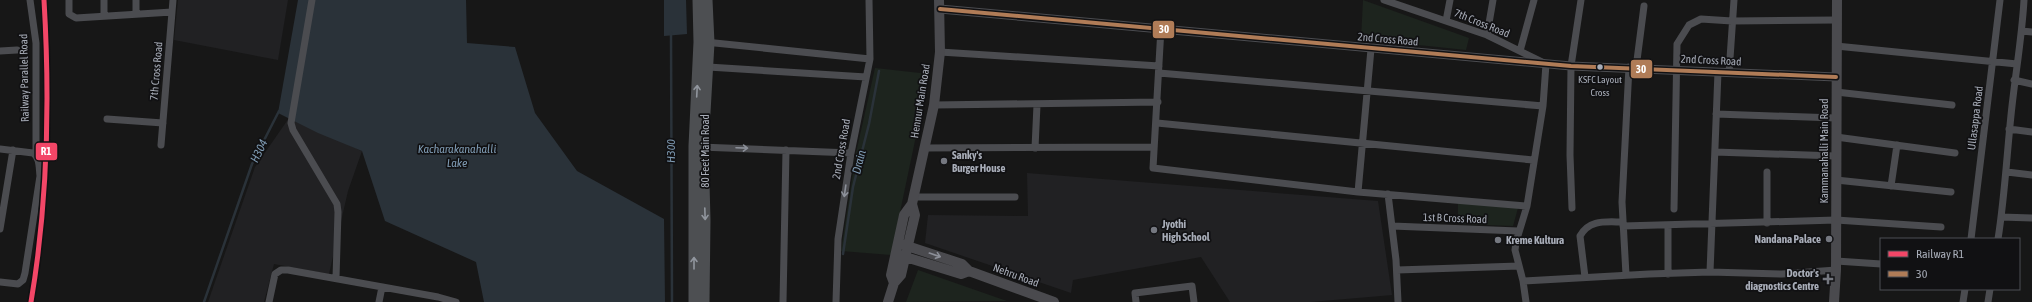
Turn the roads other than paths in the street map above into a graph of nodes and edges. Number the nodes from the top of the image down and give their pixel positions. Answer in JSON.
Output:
{"nodes":[{"id":1,"x":30,"y":0,"type":"edge"},
{"id":2,"x":70,"y":0,"type":"edge"},
{"id":3,"x":104,"y":0,"type":"edge"},
{"id":4,"x":136,"y":0,"type":"edge"},
{"id":5,"x":173,"y":0,"type":"edge"},
{"id":6,"x":312,"y":0,"type":"edge"},
{"id":7,"x":698,"y":0,"type":"edge"},
{"id":8,"x":707,"y":0,"type":"edge"},
{"id":9,"x":869,"y":0,"type":"edge"},
{"id":10,"x":1384,"y":0,"type":"edge"},
{"id":11,"x":1450,"y":0,"type":"edge"},
{"id":12,"x":1493,"y":0,"type":"edge"},
{"id":13,"x":1534,"y":0,"type":"edge"},
{"id":14,"x":1581,"y":0,"type":"edge"},
{"id":15,"x":1734,"y":0,"type":"edge"},
{"id":16,"x":1837,"y":0,"type":"edge"},
{"id":17,"x":2000,"y":0,"type":"edge"},
{"id":18,"x":2024,"y":0,"type":"edge"},
{"id":19,"x":1403,"y":3,"type":"edge"},
{"id":20,"x":939,"y":5,"type":"edge"},
{"id":21,"x":1644,"y":6,"type":"dead end"},
{"id":22,"x":172,"y":12,"type":"junction"},
{"id":23,"x":136,"y":13,"type":"junction"},
{"id":24,"x":104,"y":15,"type":"junction"},
{"id":25,"x":1446,"y":20,"type":"junction"},
{"id":26,"x":1836,"y":20,"type":"junction"},
{"id":27,"x":1732,"y":21,"type":"junction"},
{"id":28,"x":1161,"y":28,"type":"junction"},
{"id":29,"x":2022,"y":31,"type":"junction"},
{"id":30,"x":2032,"y":32,"type":"edge"},
{"id":31,"x":1486,"y":35,"type":"junction"},
{"id":32,"x":704,"y":42,"type":"junction"},
{"id":33,"x":1836,"y":46,"type":"junction"},
{"id":34,"x":1371,"y":49,"type":"junction"},
{"id":35,"x":18,"y":50,"type":"dead end"},
{"id":36,"x":0,"y":51,"type":"edge"},
{"id":37,"x":1520,"y":51,"type":"junction"},
{"id":38,"x":940,"y":52,"type":"junction"},
{"id":39,"x":870,"y":59,"type":"junction"},
{"id":40,"x":1993,"y":62,"type":"junction"},
{"id":41,"x":1546,"y":64,"type":"junction"},
{"id":42,"x":2017,"y":64,"type":"junction"},
{"id":43,"x":1571,"y":66,"type":"junction"},
{"id":44,"x":708,"y":67,"type":"junction"},
{"id":45,"x":1633,"y":68,"type":"junction"},
{"id":46,"x":1159,"y":70,"type":"junction"},
{"id":47,"x":1675,"y":70,"type":"junction"},
{"id":48,"x":1718,"y":72,"type":"junction"},
{"id":49,"x":1728,"y":72,"type":"junction"},
{"id":50,"x":866,"y":77,"type":"junction"},
{"id":51,"x":1836,"y":77,"type":"junction"},
{"id":52,"x":2014,"y":80,"type":"junction"},
{"id":53,"x":2032,"y":84,"type":"edge"},
{"id":54,"x":1367,"y":91,"type":"junction"},
{"id":55,"x":1836,"y":92,"type":"junction"},
{"id":56,"x":1158,"y":102,"type":"junction"},
{"id":57,"x":934,"y":105,"type":"junction"},
{"id":58,"x":1037,"y":105,"type":"junction"},
{"id":59,"x":1952,"y":105,"type":"dead end"},
{"id":60,"x":1542,"y":106,"type":"junction"},
{"id":61,"x":1716,"y":114,"type":"junction"},
{"id":62,"x":1836,"y":118,"type":"junction"},
{"id":63,"x":107,"y":119,"type":"dead end"},
{"id":64,"x":163,"y":123,"type":"junction"},
{"id":65,"x":1157,"y":123,"type":"junction"},
{"id":66,"x":2009,"y":129,"type":"junction"},
{"id":67,"x":2032,"y":132,"type":"edge"},
{"id":68,"x":1836,"y":138,"type":"junction"},
{"id":69,"x":1362,"y":143,"type":"junction"},
{"id":70,"x":161,"y":145,"type":"dead end"},
{"id":71,"x":1897,"y":145,"type":"junction"},
{"id":72,"x":698,"y":147,"type":"junction"},
{"id":73,"x":1154,"y":147,"type":"junction"},
{"id":74,"x":0,"y":148,"type":"edge"},
{"id":75,"x":924,"y":148,"type":"junction"},
{"id":76,"x":1035,"y":148,"type":"junction"},
{"id":77,"x":13,"y":150,"type":"junction"},
{"id":78,"x":786,"y":150,"type":"junction"},
{"id":79,"x":1715,"y":152,"type":"junction"},
{"id":80,"x":851,"y":153,"type":"junction"},
{"id":81,"x":1955,"y":153,"type":"dead end"},
{"id":82,"x":36,"y":156,"type":"junction"},
{"id":83,"x":1836,"y":156,"type":"junction"},
{"id":84,"x":1533,"y":160,"type":"junction"},
{"id":85,"x":1767,"y":172,"type":"dead end"},
{"id":86,"x":2007,"y":172,"type":"junction"},
{"id":87,"x":2032,"y":175,"type":"edge"},
{"id":88,"x":1836,"y":180,"type":"junction"},
{"id":89,"x":1891,"y":186,"type":"junction"},
{"id":90,"x":1358,"y":192,"type":"junction"},
{"id":91,"x":1951,"y":192,"type":"dead end"},
{"id":92,"x":1388,"y":194,"type":"junction"},
{"id":93,"x":1015,"y":197,"type":"dead end"},
{"id":94,"x":913,"y":200,"type":"junction"},
{"id":95,"x":2,"y":203,"type":"edge"},
{"id":96,"x":1527,"y":206,"type":"junction"},
{"id":97,"x":1572,"y":208,"type":"dead end"},
{"id":98,"x":1674,"y":209,"type":"dead end"},
{"id":99,"x":2002,"y":217,"type":"junction"},
{"id":100,"x":2032,"y":218,"type":"edge"},
{"id":101,"x":1836,"y":220,"type":"junction"},
{"id":102,"x":1767,"y":223,"type":"junction"},
{"id":103,"x":1623,"y":224,"type":"junction"},
{"id":104,"x":1668,"y":225,"type":"junction"},
{"id":105,"x":1712,"y":225,"type":"junction"},
{"id":106,"x":1392,"y":226,"type":"junction"},
{"id":107,"x":1941,"y":227,"type":"dead end"},
{"id":108,"x":0,"y":229,"type":"edge"},
{"id":109,"x":1518,"y":231,"type":"junction"},
{"id":110,"x":1971,"y":238,"type":"edge"},
{"id":111,"x":1998,"y":238,"type":"edge"},
{"id":112,"x":903,"y":244,"type":"junction"},
{"id":113,"x":900,"y":255,"type":"junction"},
{"id":114,"x":1880,"y":264,"type":"edge"},
{"id":115,"x":1519,"y":266,"type":"junction"},
{"id":116,"x":1836,"y":266,"type":"junction"},
{"id":117,"x":1396,"y":270,"type":"junction"},
{"id":118,"x":969,"y":271,"type":"junction"},
{"id":119,"x":1710,"y":272,"type":"junction"},
{"id":120,"x":1668,"y":274,"type":"junction"},
{"id":121,"x":1626,"y":275,"type":"junction"},
{"id":122,"x":1585,"y":277,"type":"junction"},
{"id":123,"x":336,"y":278,"type":"junction"},
{"id":124,"x":1523,"y":281,"type":"junction"},
{"id":125,"x":0,"y":282,"type":"edge"},
{"id":126,"x":382,"y":287,"type":"junction"},
{"id":127,"x":1965,"y":290,"type":"edge"},
{"id":128,"x":1990,"y":290,"type":"edge"},
{"id":129,"x":437,"y":299,"type":"edge"},
{"id":130,"x":269,"y":302,"type":"edge"},
{"id":131,"x":379,"y":302,"type":"edge"},
{"id":132,"x":456,"y":302,"type":"edge"},
{"id":133,"x":694,"y":302,"type":"edge"},
{"id":134,"x":704,"y":302,"type":"edge"},
{"id":135,"x":784,"y":302,"type":"edge"},
{"id":136,"x":836,"y":302,"type":"edge"},
{"id":137,"x":888,"y":302,"type":"edge"},
{"id":138,"x":1054,"y":302,"type":"edge"},
{"id":139,"x":1136,"y":302,"type":"edge"},
{"id":140,"x":1194,"y":302,"type":"edge"},
{"id":141,"x":1398,"y":302,"type":"edge"},
{"id":142,"x":1526,"y":302,"type":"edge"},
{"id":143,"x":1834,"y":302,"type":"edge"},
{"id":144,"x":1963,"y":302,"type":"edge"},
{"id":145,"x":1988,"y":302,"type":"edge"}],
"edges":[{"from":1,"to":82,"type":"street","name":"Railway Parallel Road"},
{"from":2,"to":24,"type":"street"},
{"from":3,"to":24,"type":"street"},
{"from":4,"to":23,"type":"street"},
{"from":5,"to":22,"type":"street","name":"7th Cross Road"},
{"from":6,"to":123,"type":"street"},
{"from":7,"to":32,"type":"main road","name":"80 Feet Main Road"},
{"from":8,"to":32,"type":"main road","name":"80 Feet Main Road"},
{"from":9,"to":39,"type":"street","name":"2nd Cross Road"},
{"from":10,"to":19,"type":"street","name":"7th Cross Road"},
{"from":11,"to":25,"type":"street"},
{"from":12,"to":31,"type":"street"},
{"from":13,"to":37,"type":"street"},
{"from":14,"to":43,"type":"street"},
{"from":15,"to":27,"type":"street"},
{"from":16,"to":26,"type":"main road","name":"Kammanahalli Main Road"},
{"from":17,"to":40,"type":"street","name":"Ullasappa Road"},
{"from":18,"to":29,"type":"street"},
{"from":19,"to":25,"type":"street","name":"7th Cross Road"},
{"from":20,"to":28,"type":"street","name":"2nd Cross Road"},
{"from":20,"to":38,"type":"main road","name":"Hennur Main Road"},
{"from":21,"to":45,"type":"street"},
{"from":22,"to":23,"type":"street"},
{"from":22,"to":64,"type":"street","name":"7th Cross Road"},
{"from":23,"to":24,"type":"street"},
{"from":25,"to":31,"type":"street","name":"7th Cross Road"},
{"from":26,"to":27,"type":"street"},
{"from":26,"to":33,"type":"main road","name":"Kammanahalli Main Road"},
{"from":27,"to":47,"type":"street"},
{"from":27,"to":49,"type":"street"},
{"from":28,"to":34,"type":"street","name":"2nd Cross Road"},
{"from":28,"to":46,"type":"street"},
{"from":29,"to":30,"type":"street"},
{"from":29,"to":42,"type":"street"},
{"from":31,"to":37,"type":"street","name":"7th Cross Road"},
{"from":32,"to":39,"type":"street"},
{"from":32,"to":44,"type":"main road","name":"80 Feet Main Road"},
{"from":72,"to":32,"type":"main road","name":"80 Feet Main Road","one_way":true},
{"from":33,"to":40,"type":"street"},
{"from":33,"to":51,"type":"main road","name":"Kammanahalli Main Road"},
{"from":34,"to":41,"type":"street","name":"2nd Cross Road"},
{"from":34,"to":54,"type":"street"},
{"from":35,"to":36,"type":"street"},
{"from":37,"to":41,"type":"street","name":"7th Cross Road"},
{"from":38,"to":46,"type":"street"},
{"from":38,"to":57,"type":"main road","name":"Hennur Main Road"},
{"from":39,"to":50,"type":"street","name":"2nd Cross Road"},
{"from":40,"to":42,"type":"street"},
{"from":40,"to":110,"type":"street","name":"Ullasappa Road"},
{"from":41,"to":43,"type":"street","name":"2nd Cross Road"},
{"from":41,"to":60,"type":"street"},
{"from":42,"to":52,"type":"street"},
{"from":43,"to":45,"type":"street","name":"2nd Cross Road"},
{"from":43,"to":97,"type":"street"},
{"from":44,"to":50,"type":"street"},
{"from":44,"to":72,"type":"main road","name":"80 Feet Main Road"},
{"from":45,"to":47,"type":"street","name":"2nd Cross Road"},
{"from":45,"to":103,"type":"street"},
{"from":46,"to":54,"type":"street"},
{"from":46,"to":56,"type":"street"},
{"from":47,"to":48,"type":"street","name":"2nd Cross Road"},
{"from":47,"to":98,"type":"street"},
{"from":48,"to":49,"type":"street","name":"2nd Cross Road"},
{"from":48,"to":61,"type":"street"},
{"from":49,"to":51,"type":"street","name":"2nd Cross Road"},
{"from":50,"to":80,"type":"street","name":"2nd Cross Road"},
{"from":51,"to":55,"type":"main road","name":"Kammanahalli Main Road"},
{"from":52,"to":53,"type":"street"},
{"from":52,"to":66,"type":"street"},
{"from":54,"to":60,"type":"street"},
{"from":54,"to":69,"type":"street"},
{"from":55,"to":59,"type":"street"},
{"from":55,"to":62,"type":"main road","name":"Kammanahalli Main Road"},
{"from":56,"to":58,"type":"street"},
{"from":56,"to":65,"type":"street"},
{"from":57,"to":58,"type":"street"},
{"from":57,"to":75,"type":"main road","name":"Hennur Main Road"},
{"from":58,"to":76,"type":"street"},
{"from":60,"to":84,"type":"street"},
{"from":61,"to":62,"type":"street"},
{"from":61,"to":79,"type":"street"},
{"from":62,"to":68,"type":"main road","name":"Kammanahalli Main Road"},
{"from":63,"to":64,"type":"street"},
{"from":64,"to":70,"type":"street","name":"7th Cross Road"},
{"from":65,"to":69,"type":"street"},
{"from":65,"to":73,"type":"street"},
{"from":66,"to":67,"type":"street"},
{"from":66,"to":86,"type":"street"},
{"from":68,"to":71,"type":"street"},
{"from":68,"to":83,"type":"main road","name":"Kammanahalli Main Road"},
{"from":69,"to":84,"type":"street"},
{"from":69,"to":90,"type":"street"},
{"from":71,"to":81,"type":"street"},
{"from":71,"to":89,"type":"street"},
{"from":72,"to":78,"type":"street","one_way":true},
{"from":133,"to":72,"type":"main road","name":"80 Feet Main Road","one_way":true},
{"from":72,"to":134,"type":"main road","name":"80 Feet Main Road","one_way":true},
{"from":73,"to":76,"type":"street"},
{"from":73,"to":90,"type":"street"},
{"from":74,"to":77,"type":"street"},
{"from":75,"to":76,"type":"street"},
{"from":75,"to":94,"type":"main road","name":"Hennur Main Road"},
{"from":77,"to":82,"type":"street"},
{"from":77,"to":95,"type":"street"},
{"from":78,"to":80,"type":"street"},
{"from":78,"to":135,"type":"street"},
{"from":79,"to":83,"type":"street"},
{"from":79,"to":105,"type":"street"},
{"from":80,"to":136,"type":"street","name":"2nd Cross Road","one_way":true},
{"from":82,"to":125,"type":"street","name":"Railway Parallel Road"},
{"from":83,"to":88,"type":"main road","name":"Kammanahalli Main Road"},
{"from":84,"to":96,"type":"street"},
{"from":85,"to":102,"type":"street"},
{"from":86,"to":87,"type":"street"},
{"from":86,"to":99,"type":"street"},
{"from":88,"to":89,"type":"street"},
{"from":88,"to":101,"type":"main road","name":"Kammanahalli Main Road"},
{"from":89,"to":91,"type":"street"},
{"from":90,"to":92,"type":"street"},
{"from":92,"to":96,"type":"street"},
{"from":92,"to":106,"type":"street"},
{"from":93,"to":94,"type":"street"},
{"from":94,"to":112,"type":"main road","name":"Hennur Main Road"},
{"from":95,"to":108,"type":"street"},
{"from":96,"to":109,"type":"street"},
{"from":99,"to":100,"type":"street"},
{"from":99,"to":111,"type":"street"},
{"from":101,"to":102,"type":"street"},
{"from":101,"to":107,"type":"street"},
{"from":101,"to":116,"type":"main road","name":"Kammanahalli Main Road"},
{"from":102,"to":105,"type":"street"},
{"from":103,"to":104,"type":"street"},
{"from":103,"to":121,"type":"street"},
{"from":103,"to":122,"type":"street"},
{"from":104,"to":105,"type":"street"},
{"from":104,"to":120,"type":"street"},
{"from":105,"to":119,"type":"street"},
{"from":106,"to":109,"type":"street","name":"1st B Cross Road"},
{"from":106,"to":117,"type":"street"},
{"from":109,"to":115,"type":"street"},
{"from":112,"to":113,"type":"main road","name":"Hennur Main Road"},
{"from":112,"to":118,"type":"main road","name":"Nehru Road","one_way":true},
{"from":113,"to":118,"type":"main road","name":"Nehru Road"},
{"from":113,"to":137,"type":"main road","name":"Hennur Main Road"},
{"from":114,"to":116,"type":"street"},
{"from":115,"to":117,"type":"street"},
{"from":115,"to":124,"type":"street"},
{"from":116,"to":119,"type":"street"},
{"from":116,"to":143,"type":"main road","name":"Kammanahalli Main Road"},
{"from":117,"to":141,"type":"street"},
{"from":118,"to":138,"type":"main road","name":"Nehru Road"},
{"from":119,"to":120,"type":"street"},
{"from":120,"to":121,"type":"street"},
{"from":121,"to":122,"type":"street"},
{"from":122,"to":124,"type":"street"},
{"from":123,"to":126,"type":"street"},
{"from":123,"to":130,"type":"street"},
{"from":124,"to":142,"type":"street"},
{"from":126,"to":129,"type":"street"},
{"from":126,"to":131,"type":"street"},
{"from":127,"to":144,"type":"street"},
{"from":128,"to":145,"type":"street"},
{"from":129,"to":132,"type":"street"},
{"from":139,"to":140,"type":"street"}]}
